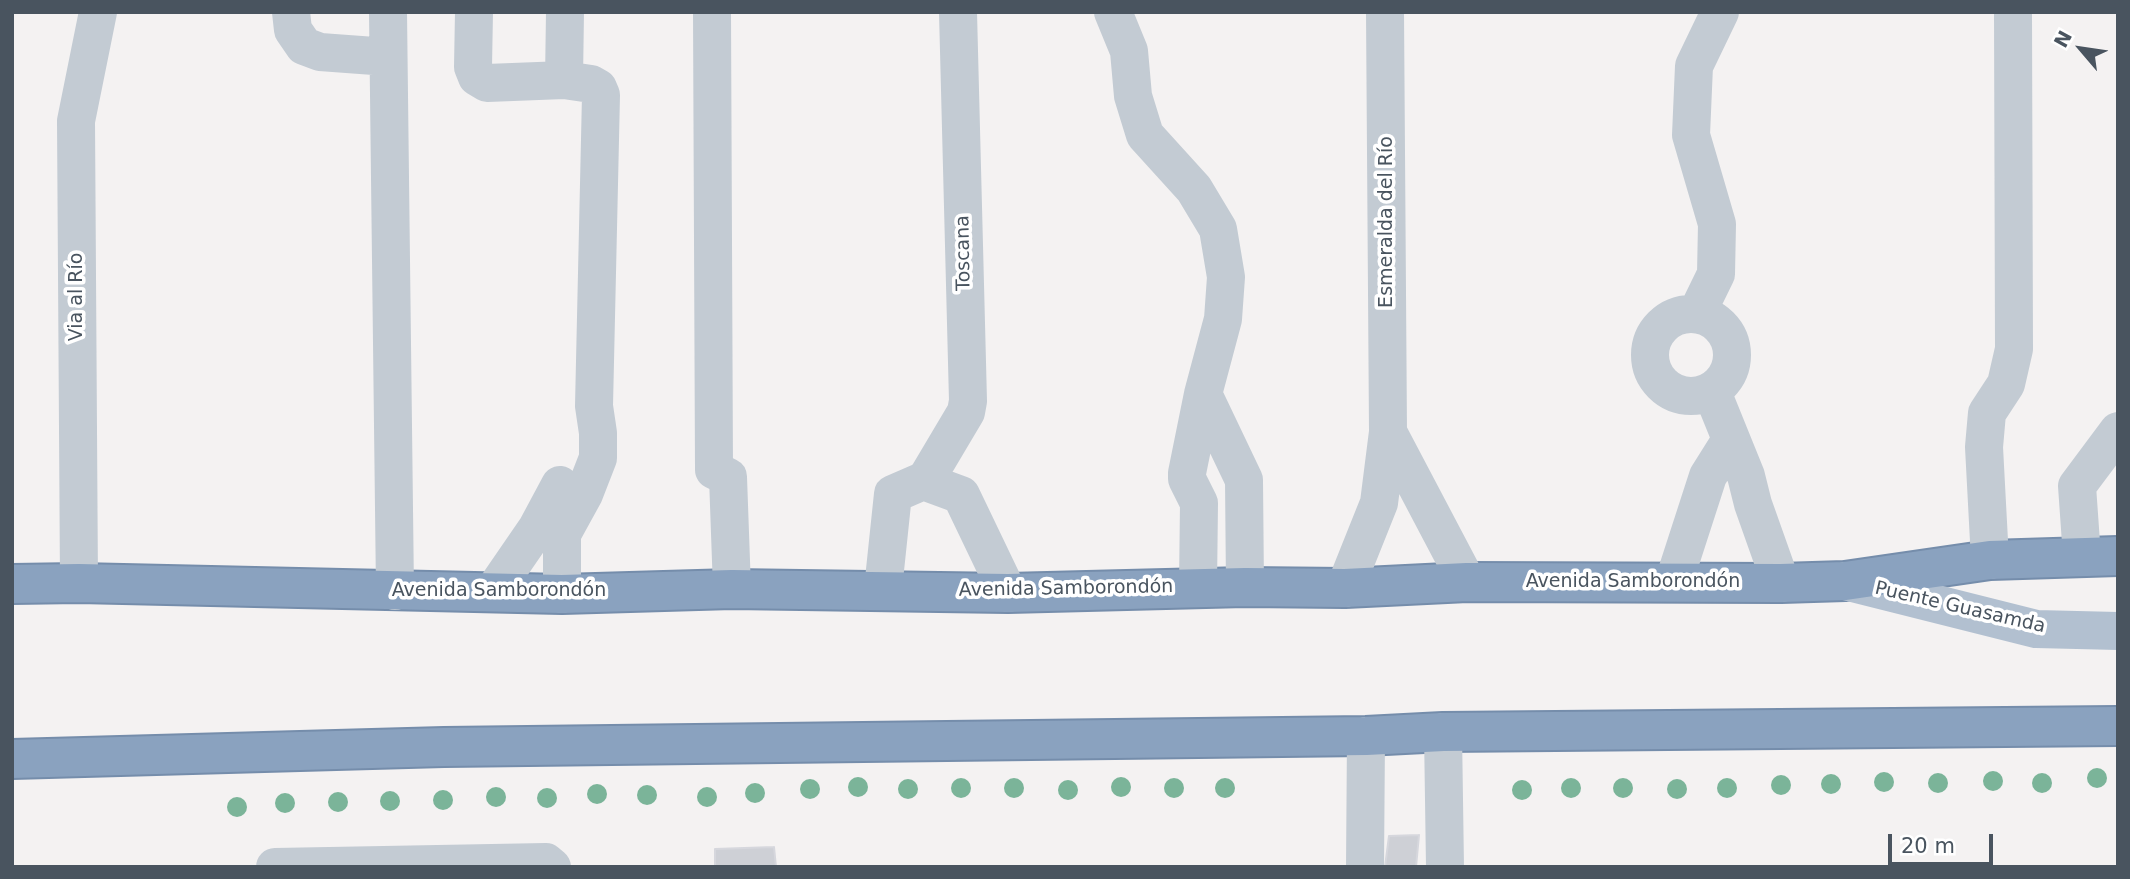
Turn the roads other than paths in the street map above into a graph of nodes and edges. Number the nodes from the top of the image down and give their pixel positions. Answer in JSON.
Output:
{"nodes":[{"id":1,"x":99,"y":12,"type":"edge"},
{"id":2,"x":291,"y":12,"type":"edge"},
{"id":3,"x":388,"y":12,"type":"edge"},
{"id":4,"x":474,"y":12,"type":"edge"},
{"id":5,"x":565,"y":12,"type":"edge"},
{"id":6,"x":712,"y":12,"type":"edge"},
{"id":7,"x":958,"y":12,"type":"edge"},
{"id":8,"x":1113,"y":12,"type":"edge"},
{"id":9,"x":1385,"y":12,"type":"edge"},
{"id":10,"x":1720,"y":12,"type":"edge"},
{"id":11,"x":2013,"y":12,"type":"edge"},
{"id":12,"x":388,"y":57,"type":"junction"},
{"id":13,"x":564,"y":80,"type":"junction"},
{"id":14,"x":1697,"y":313,"type":"junction"},
{"id":15,"x":1712,"y":392,"type":"junction"},
{"id":16,"x":1203,"y":394,"type":"junction"},
{"id":17,"x":594,"y":406,"type":"junction"},
{"id":18,"x":2118,"y":431,"type":"edge"},
{"id":19,"x":1388,"y":432,"type":"junction"},
{"id":20,"x":1730,"y":441,"type":"junction"},
{"id":21,"x":923,"y":481,"type":"junction"},
{"id":22,"x":1700,"y":502,"type":"junction"},
{"id":23,"x":1753,"y":504,"type":"junction"},
{"id":24,"x":1199,"y":508,"type":"junction"},
{"id":25,"x":1244,"y":509,"type":"junction"},
{"id":26,"x":1430,"y":514,"type":"junction"},
{"id":27,"x":1374,"y":517,"type":"junction"},
{"id":28,"x":2100,"y":556,"type":"edge"},
{"id":29,"x":1990,"y":560,"type":"junction"},
{"id":30,"x":1674,"y":581,"type":"junction"},
{"id":31,"x":1845,"y":581,"type":"junction"},
{"id":32,"x":1467,"y":582,"type":"junction"},
{"id":33,"x":79,"y":583,"type":"junction"},
{"id":34,"x":1781,"y":583,"type":"junction"},
{"id":35,"x":12,"y":584,"type":"edge"},
{"id":36,"x":1245,"y":586,"type":"junction"},
{"id":37,"x":1199,"y":587,"type":"junction"},
{"id":38,"x":1345,"y":588,"type":"junction"},
{"id":39,"x":721,"y":589,"type":"junction"},
{"id":40,"x":883,"y":589,"type":"junction"},
{"id":41,"x":395,"y":590,"type":"junction"},
{"id":42,"x":493,"y":592,"type":"junction"},
{"id":43,"x":1008,"y":593,"type":"junction"},
{"id":44,"x":562,"y":594,"type":"junction"},
{"id":45,"x":2118,"y":631,"type":"edge"},
{"id":46,"x":2118,"y":726,"type":"edge"},
{"id":47,"x":1443,"y":732,"type":"junction"},
{"id":48,"x":1366,"y":736,"type":"junction"},
{"id":49,"x":12,"y":759,"type":"edge"},
{"id":50,"x":275,"y":867,"type":"edge"},
{"id":51,"x":552,"y":867,"type":"edge"},
{"id":52,"x":1365,"y":867,"type":"edge"},
{"id":53,"x":1445,"y":867,"type":"edge"}],
"edges":[{"from":1,"to":33,"type":"street","name":"Via al Río"},
{"from":2,"to":12,"type":"street"},
{"from":3,"to":12,"type":"street"},
{"from":4,"to":13,"type":"street"},
{"from":5,"to":13,"type":"street"},
{"from":6,"to":39,"type":"street"},
{"from":7,"to":21,"type":"street","name":"Toscana"},
{"from":8,"to":16,"type":"street"},
{"from":9,"to":19,"type":"street","name":"Esmeralda del Río"},
{"from":10,"to":14,"type":"street"},
{"from":11,"to":29,"type":"street"},
{"from":12,"to":41,"type":"street"},
{"from":13,"to":17,"type":"street"},
{"from":14,"to":15,"type":"street"},
{"from":14,"to":15,"type":"street"},
{"from":15,"to":20,"type":"street"},
{"from":16,"to":24,"type":"street"},
{"from":16,"to":25,"type":"street"},
{"from":17,"to":42,"type":"street"},
{"from":17,"to":44,"type":"street"},
{"from":18,"to":28,"type":"street"},
{"from":19,"to":26,"type":"street","name":"Esmeralda del Río"},
{"from":19,"to":27,"type":"street","name":"Esmeralda del Río"},
{"from":20,"to":22,"type":"street"},
{"from":20,"to":23,"type":"street"},
{"from":21,"to":40,"type":"street","name":"Toscana"},
{"from":21,"to":43,"type":"street"},
{"from":22,"to":23,"type":"street"},
{"from":22,"to":30,"type":"street"},
{"from":23,"to":34,"type":"street"},
{"from":24,"to":25,"type":"street"},
{"from":24,"to":37,"type":"street"},
{"from":25,"to":36,"type":"street"},
{"from":26,"to":27,"type":"street"},
{"from":26,"to":32,"type":"street","name":"Esmeralda del Río"},
{"from":27,"to":38,"type":"street","name":"Esmeralda del Río"},
{"from":28,"to":29,"type":"highway","name":"Avenida Samborondón"},
{"from":29,"to":31,"type":"highway","name":"Avenida Samborondón"},
{"from":30,"to":32,"type":"highway","name":"Avenida Samborondón"},
{"from":30,"to":34,"type":"highway","name":"Avenida Samborondón"},
{"from":31,"to":34,"type":"highway","name":"Avenida Samborondón"},
{"from":31,"to":45,"type":"main road","name":"Puente Guasamda"},
{"from":32,"to":38,"type":"highway","name":"Avenida Samborondón"},
{"from":33,"to":35,"type":"highway","name":"Avenida Samborondón"},
{"from":33,"to":41,"type":"highway","name":"Avenida Samborondón"},
{"from":36,"to":37,"type":"highway","name":"Avenida Samborondón"},
{"from":36,"to":38,"type":"highway","name":"Avenida Samborondón"},
{"from":37,"to":43,"type":"highway","name":"Avenida Samborondón"},
{"from":39,"to":40,"type":"highway","name":"Avenida Samborondón"},
{"from":39,"to":44,"type":"highway","name":"Avenida Samborondón"},
{"from":40,"to":43,"type":"highway","name":"Avenida Samborondón"},
{"from":41,"to":42,"type":"highway","name":"Avenida Samborondón"},
{"from":42,"to":44,"type":"highway","name":"Avenida Samborondón"},
{"from":46,"to":47,"type":"highway"},
{"from":47,"to":48,"type":"highway"},
{"from":47,"to":53,"type":"street"},
{"from":48,"to":49,"type":"highway"},
{"from":48,"to":52,"type":"street"},
{"from":50,"to":51,"type":"street"}]}
